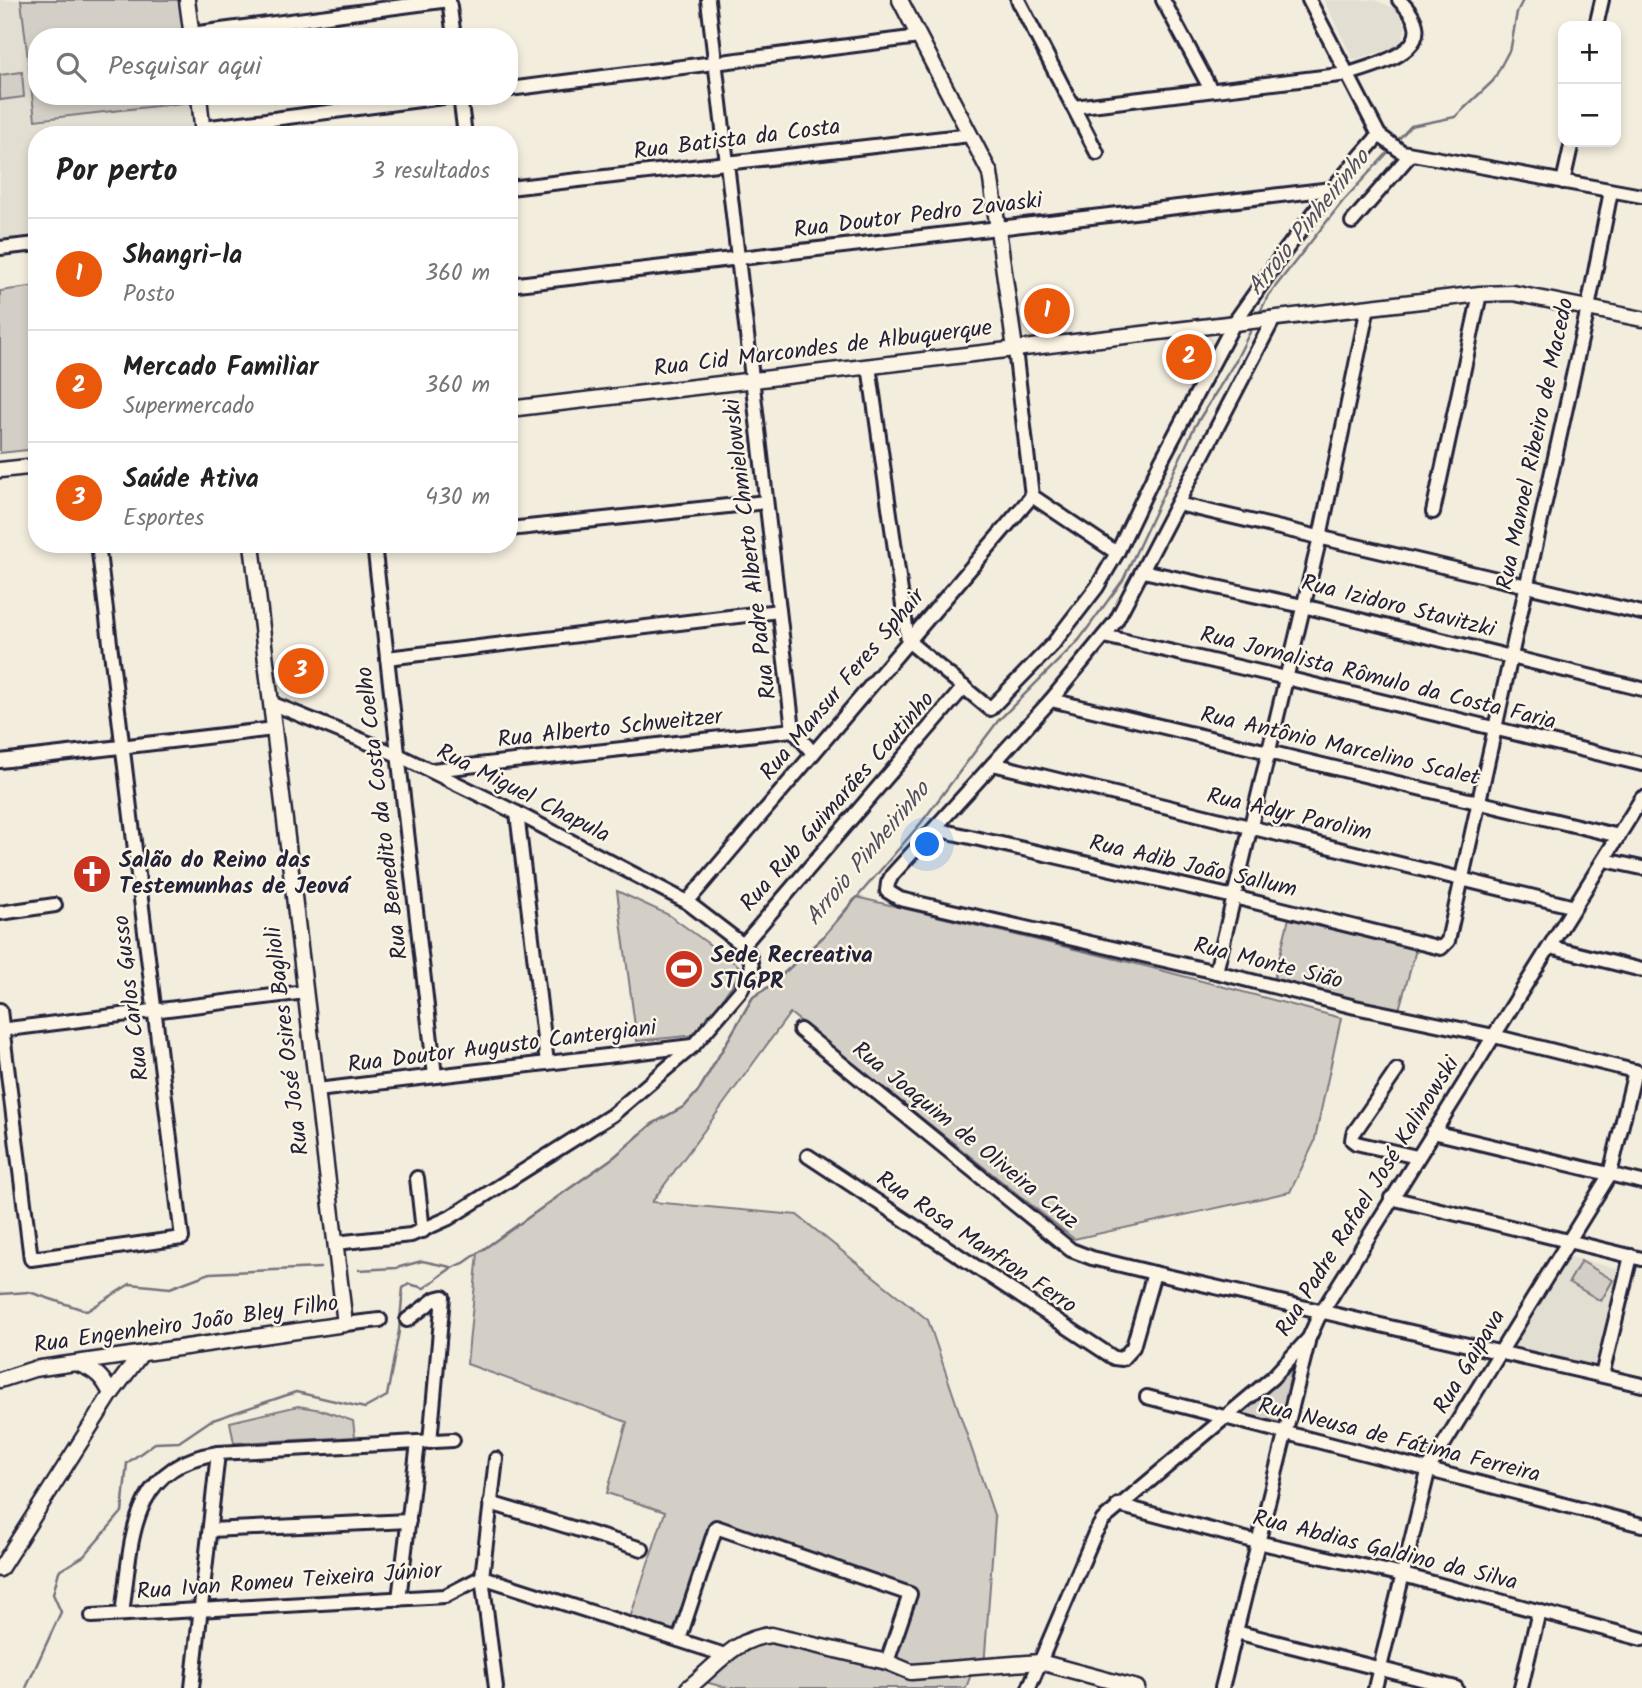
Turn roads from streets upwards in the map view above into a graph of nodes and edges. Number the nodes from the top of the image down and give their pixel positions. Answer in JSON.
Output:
{"nodes":[{"id":1,"x":187,"y":0,"type":"edge"},
{"id":2,"x":449,"y":0,"type":"edge"},
{"id":3,"x":708,"y":0,"type":"edge"},
{"id":4,"x":900,"y":0,"type":"edge"},
{"id":5,"x":1018,"y":0,"type":"edge"},
{"id":6,"x":1163,"y":0,"type":"edge"},
{"id":7,"x":1309,"y":0,"type":"edge"},
{"id":8,"x":1399,"y":0,"type":"edge"},
{"id":9,"x":1602,"y":0,"type":"edge"},
{"id":10,"x":1597,"y":21,"type":"edge"},
{"id":11,"x":191,"y":28,"type":"edge"},
{"id":12,"x":243,"y":28,"type":"edge"},
{"id":13,"x":453,"y":28,"type":"edge"},
{"id":14,"x":919,"y":37,"type":"junction"},
{"id":15,"x":715,"y":63,"type":"junction"},
{"id":16,"x":1348,"y":74,"type":"junction"},
{"id":17,"x":518,"y":88,"type":"edge"},
{"id":18,"x":1211,"y":90,"type":"junction"},
{"id":19,"x":200,"y":105,"type":"edge"},
{"id":20,"x":387,"y":105,"type":"edge"},
{"id":21,"x":461,"y":105,"type":"edge"},
{"id":22,"x":1073,"y":107,"type":"junction"},
{"id":23,"x":202,"y":126,"type":"edge"},
{"id":24,"x":238,"y":126,"type":"edge"},
{"id":25,"x":464,"y":126,"type":"edge"},
{"id":26,"x":970,"y":135,"type":"junction"},
{"id":27,"x":1383,"y":138,"type":"junction"},
{"id":28,"x":1571,"y":147,"type":"edge"},
{"id":29,"x":1097,"y":153,"type":"dead end"},
{"id":30,"x":1406,"y":154,"type":"junction"},
{"id":31,"x":727,"y":163,"type":"junction"},
{"id":32,"x":1563,"y":182,"type":"junction"},
{"id":33,"x":518,"y":187,"type":"edge"},
{"id":34,"x":1332,"y":189,"type":"junction"},
{"id":35,"x":1611,"y":191,"type":"junction"},
{"id":36,"x":1642,"y":197,"type":"edge"},
{"id":37,"x":1352,"y":222,"type":"dead end"},
{"id":38,"x":998,"y":228,"type":"junction"},
{"id":39,"x":28,"y":245,"type":"edge"},
{"id":40,"x":0,"y":248,"type":"edge"},
{"id":41,"x":738,"y":258,"type":"junction"},
{"id":42,"x":518,"y":284,"type":"edge"},
{"id":43,"x":1480,"y":294,"type":"junction"},
{"id":44,"x":1368,"y":307,"type":"junction"},
{"id":45,"x":1588,"y":308,"type":"junction"},
{"id":46,"x":1642,"y":319,"type":"edge"},
{"id":47,"x":1270,"y":320,"type":"junction"},
{"id":48,"x":1238,"y":322,"type":"junction"},
{"id":49,"x":1015,"y":349,"type":"junction"},
{"id":50,"x":869,"y":366,"type":"junction"},
{"id":51,"x":752,"y":380,"type":"junction"},
{"id":52,"x":518,"y":408,"type":"edge"},
{"id":53,"x":28,"y":467,"type":"edge"},
{"id":54,"x":0,"y":470,"type":"edge"},
{"id":55,"x":1031,"y":496,"type":"junction"},
{"id":56,"x":766,"y":502,"type":"junction"},
{"id":57,"x":1178,"y":503,"type":"junction"},
{"id":58,"x":1433,"y":512,"type":"dead end"},
{"id":59,"x":518,"y":528,"type":"edge"},
{"id":60,"x":1320,"y":537,"type":"junction"},
{"id":61,"x":99,"y":553,"type":"edge"},
{"id":62,"x":253,"y":553,"type":"edge"},
{"id":63,"x":375,"y":553,"type":"edge"},
{"id":64,"x":1117,"y":553,"type":"junction"},
{"id":65,"x":1143,"y":571,"type":"junction"},
{"id":66,"x":1527,"y":585,"type":"junction"},
{"id":67,"x":1303,"y":606,"type":"junction"},
{"id":68,"x":779,"y":611,"type":"junction"},
{"id":69,"x":1642,"y":613,"type":"edge"},
{"id":70,"x":1104,"y":636,"type":"junction"},
{"id":71,"x":908,"y":642,"type":"junction"},
{"id":72,"x":387,"y":658,"type":"junction"},
{"id":73,"x":1510,"y":659,"type":"junction"},
{"id":74,"x":1286,"y":678,"type":"junction"},
{"id":75,"x":964,"y":687,"type":"junction"},
{"id":76,"x":1642,"y":689,"type":"edge"},
{"id":77,"x":1051,"y":700,"type":"junction"},
{"id":78,"x":271,"y":703,"type":"junction"},
{"id":79,"x":274,"y":729,"type":"junction"},
{"id":80,"x":1494,"y":729,"type":"junction"},
{"id":81,"x":793,"y":730,"type":"junction"},
{"id":82,"x":122,"y":747,"type":"junction"},
{"id":83,"x":1268,"y":752,"type":"junction"},
{"id":84,"x":813,"y":753,"type":"junction"},
{"id":85,"x":398,"y":755,"type":"junction"},
{"id":86,"x":0,"y":761,"type":"edge"},
{"id":87,"x":993,"y":764,"type":"junction"},
{"id":88,"x":1642,"y":764,"type":"edge"},
{"id":89,"x":431,"y":770,"type":"junction"},
{"id":90,"x":1642,"y":798,"type":"edge"},
{"id":91,"x":1479,"y":801,"type":"junction"},
{"id":92,"x":517,"y":813,"type":"junction"},
{"id":93,"x":1250,"y":828,"type":"junction"},
{"id":94,"x":935,"y":829,"type":"junction"},
{"id":95,"x":1619,"y":836,"type":"junction"},
{"id":96,"x":1605,"y":860,"type":"junction"},
{"id":97,"x":1642,"y":868,"type":"edge"},
{"id":98,"x":1462,"y":877,"type":"junction"},
{"id":99,"x":1234,"y":897,"type":"junction"},
{"id":100,"x":687,"y":902,"type":"junction"},
{"id":101,"x":55,"y":905,"type":"dead end"},
{"id":102,"x":1575,"y":907,"type":"junction"},
{"id":103,"x":0,"y":913,"type":"edge"},
{"id":104,"x":743,"y":945,"type":"junction"},
{"id":105,"x":1550,"y":947,"type":"junction"},
{"id":106,"x":1441,"y":948,"type":"joint"},
{"id":107,"x":1642,"y":970,"type":"edge"},
{"id":108,"x":1216,"y":972,"type":"junction"},
{"id":109,"x":305,"y":992,"type":"junction"},
{"id":110,"x":0,"y":1010,"type":"edge"},
{"id":111,"x":154,"y":1011,"type":"junction"},
{"id":112,"x":1,"y":1030,"type":"edge"},
{"id":113,"x":800,"y":1030,"type":"dead end"},
{"id":114,"x":1494,"y":1036,"type":"junction"},
{"id":115,"x":693,"y":1046,"type":"junction"},
{"id":116,"x":547,"y":1063,"type":"junction"},
{"id":117,"x":1397,"y":1070,"type":"dead end"},
{"id":118,"x":1638,"y":1072,"type":"edge"},
{"id":119,"x":435,"y":1076,"type":"junction"},
{"id":120,"x":317,"y":1090,"type":"junction"},
{"id":121,"x":1433,"y":1132,"type":"junction"},
{"id":122,"x":808,"y":1156,"type":"dead end"},
{"id":123,"x":1417,"y":1157,"type":"junction"},
{"id":124,"x":1610,"y":1174,"type":"junction"},
{"id":125,"x":417,"y":1178,"type":"dead end"},
{"id":126,"x":1642,"y":1182,"type":"edge"},
{"id":127,"x":1391,"y":1198,"type":"junction"},
{"id":128,"x":423,"y":1231,"type":"junction"},
{"id":129,"x":1569,"y":1241,"type":"junction"},
{"id":130,"x":335,"y":1243,"type":"junction"},
{"id":131,"x":1636,"y":1257,"type":"edge"},
{"id":132,"x":1154,"y":1273,"type":"junction"},
{"id":133,"x":1322,"y":1311,"type":"junction"},
{"id":134,"x":380,"y":1320,"type":"dead end"},
{"id":135,"x":407,"y":1320,"type":"dead end"},
{"id":136,"x":345,"y":1324,"type":"junction"},
{"id":137,"x":1308,"y":1338,"type":"junction"},
{"id":138,"x":1501,"y":1352,"type":"junction"},
{"id":139,"x":141,"y":1354,"type":"junction"},
{"id":140,"x":76,"y":1363,"type":"junction"},
{"id":141,"x":1602,"y":1375,"type":"junction"},
{"id":142,"x":0,"y":1380,"type":"edge"},
{"id":143,"x":1642,"y":1385,"type":"edge"},
{"id":144,"x":111,"y":1394,"type":"junction"},
{"id":145,"x":1147,"y":1397,"type":"dead end"},
{"id":146,"x":1225,"y":1419,"type":"junction"},
{"id":147,"x":1284,"y":1432,"type":"junction"},
{"id":148,"x":453,"y":1440,"type":"dead end"},
{"id":149,"x":424,"y":1443,"type":"junction"},
{"id":150,"x":218,"y":1453,"type":"junction"},
{"id":151,"x":496,"y":1459,"type":"dead end"},
{"id":152,"x":1429,"y":1468,"type":"junction"},
{"id":153,"x":490,"y":1503,"type":"junction"},
{"id":154,"x":1118,"y":1505,"type":"junction"},
{"id":155,"x":409,"y":1521,"type":"junction"},
{"id":156,"x":1642,"y":1525,"type":"edge"},
{"id":157,"x":209,"y":1530,"type":"junction"},
{"id":158,"x":1257,"y":1542,"type":"junction"},
{"id":159,"x":642,"y":1549,"type":"dead end"},
{"id":160,"x":0,"y":1569,"type":"edge"},
{"id":161,"x":1403,"y":1575,"type":"junction"},
{"id":162,"x":482,"y":1577,"type":"junction"},
{"id":163,"x":399,"y":1599,"type":"junction"},
{"id":164,"x":201,"y":1610,"type":"junction"},
{"id":165,"x":1539,"y":1611,"type":"junction"},
{"id":166,"x":122,"y":1614,"type":"junction"},
{"id":167,"x":92,"y":1616,"type":"dead end"},
{"id":168,"x":1236,"y":1632,"type":"junction"},
{"id":169,"x":1642,"y":1639,"type":"edge"},
{"id":170,"x":679,"y":1640,"type":"junction"},
{"id":171,"x":725,"y":1656,"type":"junction"},
{"id":172,"x":1040,"y":1661,"type":"junction"},
{"id":173,"x":887,"y":1662,"type":"junction"},
{"id":174,"x":1380,"y":1668,"type":"junction"},
{"id":175,"x":1101,"y":1683,"type":"edge"},
{"id":176,"x":192,"y":1688,"type":"edge"},
{"id":177,"x":496,"y":1688,"type":"edge"},
{"id":178,"x":688,"y":1688,"type":"edge"},
{"id":179,"x":1028,"y":1688,"type":"edge"},
{"id":180,"x":1137,"y":1688,"type":"edge"},
{"id":181,"x":1222,"y":1688,"type":"edge"},
{"id":182,"x":1375,"y":1688,"type":"edge"},
{"id":183,"x":1456,"y":1688,"type":"edge"},
{"id":184,"x":1521,"y":1688,"type":"edge"}],
"edges":[{"from":1,"to":11,"type":"street"},
{"from":2,"to":12,"type":"street"},
{"from":2,"to":13,"type":"street"},
{"from":3,"to":15,"type":"street","name":"Rua Padre Alberto Chmielowski"},
{"from":4,"to":14,"type":"street"},
{"from":5,"to":22,"type":"street"},
{"from":6,"to":18,"type":"street"},
{"from":7,"to":16,"type":"street"},
{"from":8,"to":16,"type":"street"},
{"from":9,"to":10,"type":"street"},
{"from":14,"to":15,"type":"street"},
{"from":14,"to":26,"type":"street"},
{"from":15,"to":17,"type":"street"},
{"from":15,"to":31,"type":"street","name":"Rua Padre Alberto Chmielowski"},
{"from":16,"to":18,"type":"street"},
{"from":16,"to":27,"type":"street"},
{"from":18,"to":22,"type":"street"},
{"from":19,"to":23,"type":"street"},
{"from":20,"to":24,"type":"street"},
{"from":21,"to":25,"type":"street"},
{"from":22,"to":29,"type":"street"},
{"from":26,"to":31,"type":"street","name":"Rua Batista da Costa"},
{"from":26,"to":38,"type":"street"},
{"from":27,"to":30,"type":"street"},
{"from":27,"to":34,"type":"street"},
{"from":28,"to":32,"type":"street"},
{"from":30,"to":32,"type":"street"},
{"from":30,"to":37,"type":"street"},
{"from":31,"to":33,"type":"street","name":"Rua Batista da Costa"},
{"from":31,"to":41,"type":"street","name":"Rua Padre Alberto Chmielowski"},
{"from":32,"to":35,"type":"street"},
{"from":34,"to":38,"type":"street","name":"Rua Doutor Pedro Zavaski"},
{"from":34,"to":48,"type":"street"},
{"from":35,"to":36,"type":"street"},
{"from":35,"to":45,"type":"street","name":"Rua Manoel Ribeiro de Macedo"},
{"from":38,"to":41,"type":"street","name":"Rua Doutor Pedro Zavaski"},
{"from":38,"to":49,"type":"street"},
{"from":39,"to":40,"type":"street"},
{"from":41,"to":42,"type":"street","name":"Rua Doutor Pedro Zavaski"},
{"from":41,"to":51,"type":"street","name":"Rua Padre Alberto Chmielowski"},
{"from":43,"to":44,"type":"street","name":"Rua Cid Marcondes de Albuquerque"},
{"from":43,"to":45,"type":"street","name":"Rua Cid Marcondes de Albuquerque"},
{"from":43,"to":58,"type":"street"},
{"from":44,"to":47,"type":"street","name":"Rua Cid Marcondes de Albuquerque"},
{"from":44,"to":60,"type":"street"},
{"from":45,"to":46,"type":"street","name":"Rua Cid Marcondes de Albuquerque"},
{"from":45,"to":66,"type":"street","name":"Rua Manoel Ribeiro de Macedo"},
{"from":47,"to":48,"type":"street","name":"Rua Cid Marcondes de Albuquerque"},
{"from":47,"to":57,"type":"street"},
{"from":48,"to":49,"type":"street","name":"Rua Cid Marcondes de Albuquerque"},
{"from":48,"to":64,"type":"street"},
{"from":49,"to":50,"type":"street","name":"Rua Cid Marcondes de Albuquerque"},
{"from":49,"to":55,"type":"street"},
{"from":50,"to":51,"type":"street","name":"Rua Cid Marcondes de Albuquerque"},
{"from":50,"to":71,"type":"street"},
{"from":51,"to":52,"type":"street","name":"Rua Cid Marcondes de Albuquerque"},
{"from":51,"to":56,"type":"street","name":"Rua Padre Alberto Chmielowski"},
{"from":53,"to":54,"type":"street"},
{"from":55,"to":64,"type":"street"},
{"from":55,"to":71,"type":"street","name":"Rua Mansur Feres Sphair"},
{"from":56,"to":59,"type":"street"},
{"from":56,"to":68,"type":"street","name":"Rua Padre Alberto Chmielowski"},
{"from":57,"to":60,"type":"street"},
{"from":57,"to":65,"type":"street"},
{"from":60,"to":66,"type":"street"},
{"from":60,"to":67,"type":"street"},
{"from":61,"to":82,"type":"street","name":"Rua Carlos Gusso"},
{"from":62,"to":78,"type":"street","name":"Rua José Osires Baglioli"},
{"from":63,"to":72,"type":"street","name":"Rua Benedito da Costa Coelho"},
{"from":64,"to":75,"type":"street"},
{"from":65,"to":67,"type":"street","name":"Rua Izidoro Stavitzki"},
{"from":65,"to":70,"type":"street"},
{"from":66,"to":69,"type":"street"},
{"from":66,"to":73,"type":"street","name":"Rua Manoel Ribeiro de Macedo"},
{"from":67,"to":73,"type":"street","name":"Rua Izidoro Stavitzki"},
{"from":67,"to":74,"type":"street"},
{"from":68,"to":72,"type":"street"},
{"from":68,"to":81,"type":"street","name":"Rua Padre Alberto Chmielowski"},
{"from":70,"to":74,"type":"street","name":"Rua Jornalista Rômulo da Costa Faria"},
{"from":70,"to":77,"type":"street"},
{"from":71,"to":75,"type":"street"},
{"from":71,"to":84,"type":"street","name":"Rua Mansur Feres Sphair"},
{"from":72,"to":85,"type":"street","name":"Rua Benedito da Costa Coelho"},
{"from":73,"to":76,"type":"street","name":"Rua Izidoro Stavitzki"},
{"from":73,"to":80,"type":"street","name":"Rua Manoel Ribeiro de Macedo"},
{"from":74,"to":80,"type":"street","name":"Rua Jornalista Rômulo da Costa Faria"},
{"from":74,"to":83,"type":"street"},
{"from":75,"to":104,"type":"street","name":"Rua Rub Guimarães Coutinho"},
{"from":77,"to":83,"type":"street","name":"Rua Antônio Marcelino Scalet"},
{"from":77,"to":87,"type":"street"},
{"from":78,"to":79,"type":"street","name":"Rua José Osires Baglioli"},
{"from":78,"to":85,"type":"street","name":"Rua Miguel Chapula"},
{"from":79,"to":82,"type":"street"},
{"from":79,"to":109,"type":"street","name":"Rua José Osires Baglioli"},
{"from":80,"to":88,"type":"street","name":"Rua Jornalista Rômulo da Costa Faria"},
{"from":80,"to":91,"type":"street","name":"Rua Manoel Ribeiro de Macedo"},
{"from":81,"to":84,"type":"street"},
{"from":81,"to":89,"type":"street","name":"Rua Alberto Schweitzer"},
{"from":82,"to":86,"type":"street"},
{"from":82,"to":111,"type":"street","name":"Rua Carlos Gusso"},
{"from":83,"to":91,"type":"street","name":"Rua Antônio Marcelino Scalet"},
{"from":83,"to":93,"type":"street"},
{"from":84,"to":100,"type":"street","name":"Rua Mansur Feres Sphair"},
{"from":85,"to":89,"type":"street","name":"Rua Miguel Chapula"},
{"from":85,"to":119,"type":"street","name":"Rua Benedito da Costa Coelho"},
{"from":87,"to":93,"type":"street","name":"Rua Adyr Parolim"},
{"from":87,"to":94,"type":"street"},
{"from":89,"to":92,"type":"street","name":"Rua Miguel Chapula"},
{"from":90,"to":95,"type":"street","name":"Rua Padre Rafael José Kalinowski"},
{"from":91,"to":95,"type":"street","name":"Rua Antônio Marcelino Scalet"},
{"from":91,"to":98,"type":"street","name":"Rua Manoel Ribeiro de Macedo"},
{"from":92,"to":100,"type":"street","name":"Rua Miguel Chapula"},
{"from":92,"to":116,"type":"street"},
{"from":93,"to":98,"type":"street","name":"Rua Adyr Parolim"},
{"from":93,"to":99,"type":"street"},
{"from":94,"to":99,"type":"street","name":"Rua Adib João Sallum"},
{"from":94,"to":108,"type":"street","name":"Rua Monte Sião"},
{"from":95,"to":96,"type":"street","name":"Rua Padre Rafael José Kalinowski"},
{"from":96,"to":97,"type":"street"},
{"from":96,"to":102,"type":"street","name":"Rua Padre Rafael José Kalinowski"},
{"from":98,"to":102,"type":"street","name":"Rua Adyr Parolim"},
{"from":98,"to":106,"type":"street","name":"Rua Manoel Ribeiro de Macedo"},
{"from":99,"to":106,"type":"street","name":"Rua Adib João Sallum"},
{"from":99,"to":108,"type":"street"},
{"from":100,"to":104,"type":"street","name":"Rua Miguel Chapula"},
{"from":101,"to":103,"type":"street"},
{"from":102,"to":105,"type":"street","name":"Rua Padre Rafael José Kalinowski"},
{"from":104,"to":115,"type":"street"},
{"from":105,"to":107,"type":"street"},
{"from":105,"to":114,"type":"street","name":"Rua Padre Rafael José Kalinowski"},
{"from":108,"to":114,"type":"street","name":"Rua Monte Sião"},
{"from":109,"to":111,"type":"street"},
{"from":109,"to":120,"type":"street","name":"Rua José Osires Baglioli"},
{"from":110,"to":112,"type":"street"},
{"from":111,"to":112,"type":"street"},
{"from":111,"to":112,"type":"street","name":"Rua Carlos Gusso"},
{"from":113,"to":132,"type":"street","name":"Rua Joaquim de Oliveira Cruz"},
{"from":114,"to":118,"type":"street","name":"Rua Monte Sião"},
{"from":114,"to":121,"type":"street","name":"Rua Padre Rafael José Kalinowski"},
{"from":115,"to":116,"type":"street","name":"Rua Doutor Augusto Cantergiani"},
{"from":115,"to":128,"type":"street"},
{"from":116,"to":119,"type":"street","name":"Rua Doutor Augusto Cantergiani"},
{"from":117,"to":123,"type":"street"},
{"from":118,"to":124,"type":"street","name":"Rua Gaipava"},
{"from":119,"to":120,"type":"street","name":"Rua Doutor Augusto Cantergiani"},
{"from":120,"to":130,"type":"street","name":"Rua José Osires Baglioli"},
{"from":121,"to":123,"type":"street","name":"Rua Padre Rafael José Kalinowski"},
{"from":121,"to":124,"type":"street"},
{"from":122,"to":132,"type":"street","name":"Rua Rosa Manfron Ferro"},
{"from":123,"to":127,"type":"street","name":"Rua Padre Rafael José Kalinowski"},
{"from":124,"to":126,"type":"street"},
{"from":124,"to":129,"type":"street","name":"Rua Gaipava"},
{"from":125,"to":128,"type":"street"},
{"from":127,"to":129,"type":"street"},
{"from":127,"to":133,"type":"street","name":"Rua Padre Rafael José Kalinowski"},
{"from":128,"to":130,"type":"street"},
{"from":129,"to":131,"type":"street"},
{"from":129,"to":138,"type":"street","name":"Rua Gaipava"},
{"from":130,"to":136,"type":"street","name":"Rua José Osires Baglioli"},
{"from":131,"to":141,"type":"street"},
{"from":132,"to":133,"type":"street","name":"Rua Joaquim de Oliveira Cruz"},
{"from":133,"to":137,"type":"street","name":"Rua Padre Rafael José Kalinowski"},
{"from":133,"to":138,"type":"street","name":"Rua Joaquim de Oliveira Cruz"},
{"from":134,"to":136,"type":"street","name":"Rua Engenheiro João Bley Filho"},
{"from":135,"to":149,"type":"street"},
{"from":136,"to":139,"type":"street","name":"Rua Engenheiro João Bley Filho"},
{"from":137,"to":146,"type":"street","name":"Rua Padre Rafael José Kalinowski"},
{"from":137,"to":147,"type":"street"},
{"from":138,"to":141,"type":"street","name":"Rua Joaquim de Oliveira Cruz"},
{"from":138,"to":152,"type":"street","name":"Rua Gaipava"},
{"from":139,"to":140,"type":"street","name":"Rua Engenheiro João Bley Filho"},
{"from":139,"to":144,"type":"street"},
{"from":140,"to":142,"type":"street","name":"Rua Engenheiro João Bley Filho"},
{"from":140,"to":144,"type":"street"},
{"from":141,"to":143,"type":"street","name":"Rua Joaquim de Oliveira Cruz"},
{"from":144,"to":160,"type":"street"},
{"from":145,"to":146,"type":"street","name":"Rua Neusa de Fátima Ferreira"},
{"from":146,"to":147,"type":"street","name":"Rua Neusa de Fátima Ferreira"},
{"from":146,"to":154,"type":"street","name":"Rua Padre Rafael José Kalinowski"},
{"from":147,"to":152,"type":"street","name":"Rua Neusa de Fátima Ferreira"},
{"from":147,"to":158,"type":"street"},
{"from":148,"to":149,"type":"street"},
{"from":149,"to":150,"type":"street"},
{"from":149,"to":155,"type":"street"},
{"from":150,"to":157,"type":"street"},
{"from":150,"to":166,"type":"street"},
{"from":151,"to":153,"type":"street"},
{"from":152,"to":156,"type":"street","name":"Rua Neusa de Fátima Ferreira"},
{"from":152,"to":161,"type":"street","name":"Rua Gaipava"},
{"from":153,"to":159,"type":"street"},
{"from":153,"to":162,"type":"street"},
{"from":154,"to":158,"type":"street","name":"Rua Abdias Galdino da Silva"},
{"from":154,"to":172,"type":"street","name":"Rua Padre Rafael José Kalinowski"},
{"from":155,"to":157,"type":"street"},
{"from":155,"to":163,"type":"street"},
{"from":157,"to":164,"type":"street"},
{"from":158,"to":161,"type":"street","name":"Rua Abdias Galdino da Silva"},
{"from":158,"to":168,"type":"street"},
{"from":161,"to":165,"type":"street","name":"Rua Abdias Galdino da Silva"},
{"from":161,"to":174,"type":"street","name":"Rua Gaipava"},
{"from":162,"to":163,"type":"street","name":"Rua Ivan Romeu Teixeira Júnior"},
{"from":162,"to":170,"type":"street"},
{"from":162,"to":177,"type":"street"},
{"from":163,"to":164,"type":"street","name":"Rua Ivan Romeu Teixeira Júnior"},
{"from":164,"to":166,"type":"street","name":"Rua Ivan Romeu Teixeira Júnior"},
{"from":164,"to":176,"type":"street"},
{"from":165,"to":169,"type":"street","name":"Rua Abdias Galdino da Silva"},
{"from":165,"to":184,"type":"street"},
{"from":166,"to":167,"type":"street","name":"Rua Ivan Romeu Teixeira Júnior"},
{"from":168,"to":174,"type":"street"},
{"from":168,"to":181,"type":"street"},
{"from":170,"to":171,"type":"street"},
{"from":170,"to":173,"type":"street"},
{"from":171,"to":173,"type":"street"},
{"from":171,"to":178,"type":"street"},
{"from":172,"to":173,"type":"street"},
{"from":172,"to":175,"type":"street"},
{"from":172,"to":179,"type":"street","name":"Rua Padre Rafael José Kalinowski"},
{"from":174,"to":182,"type":"street","name":"Rua Gaipava"},
{"from":174,"to":183,"type":"street"},
{"from":175,"to":180,"type":"street"}]}
